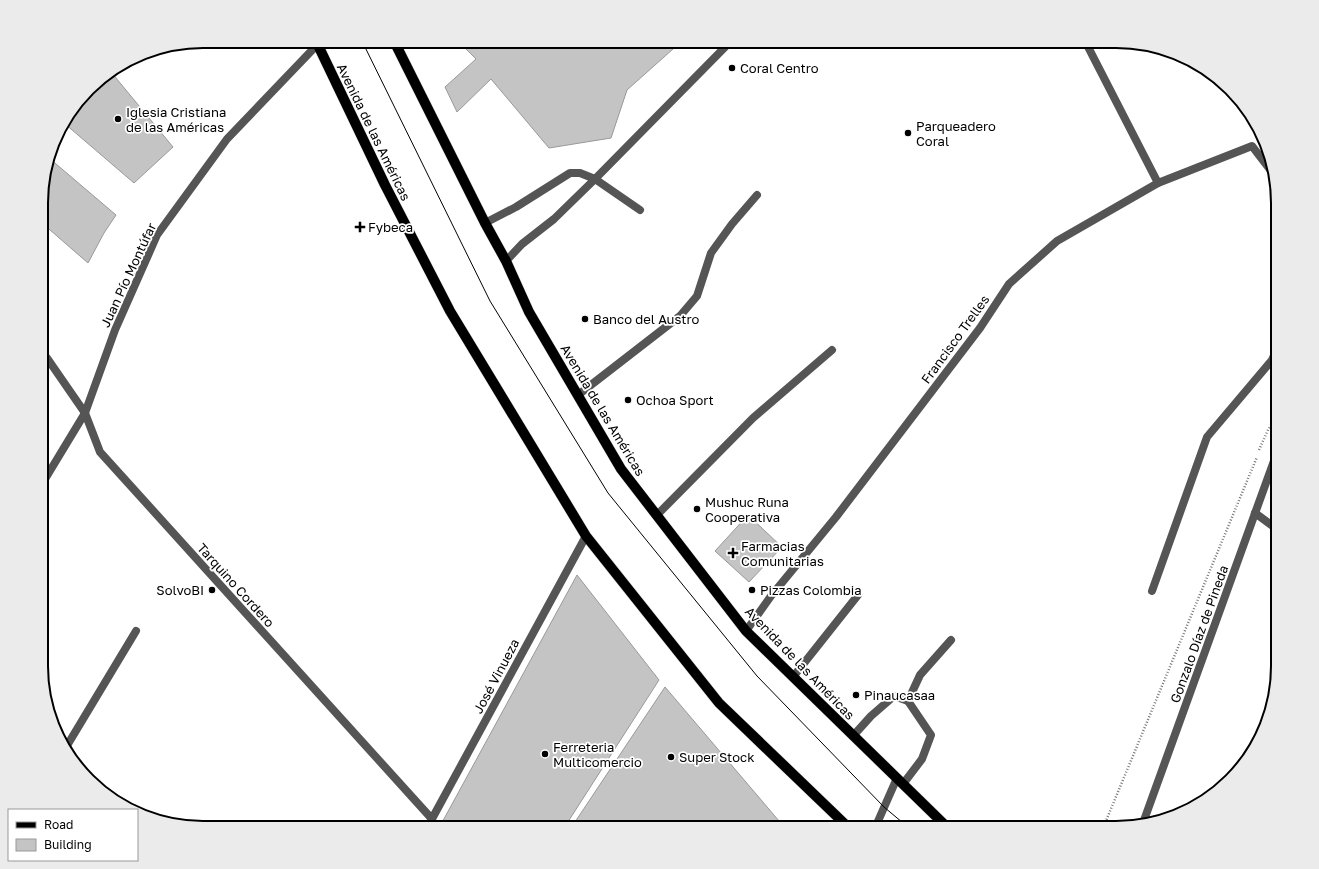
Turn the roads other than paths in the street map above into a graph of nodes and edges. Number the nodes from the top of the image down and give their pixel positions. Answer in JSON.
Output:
{"nodes":[{"id":1,"x":312,"y":48,"type":"edge"},
{"id":2,"x":319,"y":48,"type":"edge"},
{"id":3,"x":398,"y":48,"type":"edge"},
{"id":4,"x":724,"y":48,"type":"edge"},
{"id":5,"x":1089,"y":48,"type":"edge"},
{"id":6,"x":1266,"y":165,"type":"edge"},
{"id":7,"x":595,"y":179,"type":"junction"},
{"id":8,"x":1158,"y":183,"type":"junction"},
{"id":9,"x":757,"y":195,"type":"dead end"},
{"id":10,"x":640,"y":210,"type":"dead end"},
{"id":11,"x":485,"y":223,"type":"junction"},
{"id":12,"x":506,"y":261,"type":"junction"},
{"id":13,"x":832,"y":350,"type":"dead end"},
{"id":14,"x":48,"y":361,"type":"edge"},
{"id":15,"x":1271,"y":361,"type":"edge"},
{"id":16,"x":578,"y":395,"type":"junction"},
{"id":17,"x":85,"y":413,"type":"junction"},
{"id":18,"x":1271,"y":469,"type":"edge"},
{"id":19,"x":48,"y":474,"type":"edge"},
{"id":20,"x":1255,"y":513,"type":"junction"},
{"id":21,"x":657,"y":515,"type":"junction"},
{"id":22,"x":1271,"y":525,"type":"edge"},
{"id":23,"x":586,"y":536,"type":"junction"},
{"id":24,"x":1152,"y":591,"type":"dead end"},
{"id":25,"x":858,"y":595,"type":"dead end"},
{"id":26,"x":136,"y":631,"type":"dead end"},
{"id":27,"x":746,"y":631,"type":"junction"},
{"id":28,"x":951,"y":640,"type":"dead end"},
{"id":29,"x":793,"y":677,"type":"junction"},
{"id":30,"x":908,"y":701,"type":"junction"},
{"id":31,"x":853,"y":736,"type":"junction"},
{"id":32,"x":69,"y":743,"type":"edge"},
{"id":33,"x":900,"y":781,"type":"junction"},
{"id":34,"x":1145,"y":818,"type":"edge"},
{"id":35,"x":432,"y":819,"type":"joint"},
{"id":36,"x":842,"y":821,"type":"edge"},
{"id":37,"x":879,"y":821,"type":"edge"},
{"id":38,"x":941,"y":821,"type":"edge"}],
"edges":[{"from":1,"to":17,"type":"street","name":"Juan Pío Montúfar"},
{"from":2,"to":23,"type":"main road","name":"Avenida de las Américas"},
{"from":3,"to":11,"type":"main road","name":"Avenida de las Américas"},
{"from":4,"to":7,"type":"street"},
{"from":5,"to":8,"type":"street"},
{"from":6,"to":8,"type":"street","name":"Francisco Trelles"},
{"from":7,"to":10,"type":"street"},
{"from":7,"to":11,"type":"street"},
{"from":7,"to":12,"type":"street"},
{"from":8,"to":27,"type":"street","name":"Francisco Trelles"},
{"from":9,"to":16,"type":"street"},
{"from":11,"to":12,"type":"main road","name":"Avenida de las Américas"},
{"from":12,"to":16,"type":"main road","name":"Avenida de las Américas"},
{"from":13,"to":21,"type":"street"},
{"from":14,"to":17,"type":"street","name":"Tarquino Cordero"},
{"from":15,"to":24,"type":"street"},
{"from":16,"to":21,"type":"main road","name":"Avenida de las Américas"},
{"from":17,"to":19,"type":"street","name":"Juan Pío Montúfar"},
{"from":17,"to":35,"type":"street","name":"Tarquino Cordero"},
{"from":18,"to":20,"type":"street","name":"Gonzalo Díaz de Pineda"},
{"from":20,"to":22,"type":"street"},
{"from":20,"to":34,"type":"street","name":"Gonzalo Díaz de Pineda"},
{"from":21,"to":27,"type":"main road","name":"Avenida de las Américas"},
{"from":23,"to":35,"type":"street","name":"José Vinueza"},
{"from":23,"to":36,"type":"main road","name":"Avenida de las Américas"},
{"from":25,"to":29,"type":"street"},
{"from":26,"to":32,"type":"street"},
{"from":27,"to":29,"type":"main road","name":"Avenida de las Américas"},
{"from":28,"to":30,"type":"street"},
{"from":29,"to":31,"type":"main road","name":"Avenida de las Américas"},
{"from":30,"to":31,"type":"street"},
{"from":30,"to":33,"type":"street"},
{"from":31,"to":33,"type":"main road","name":"Avenida de las Américas"},
{"from":33,"to":37,"type":"street"},
{"from":33,"to":38,"type":"main road","name":"Avenida de las Américas"}]}
